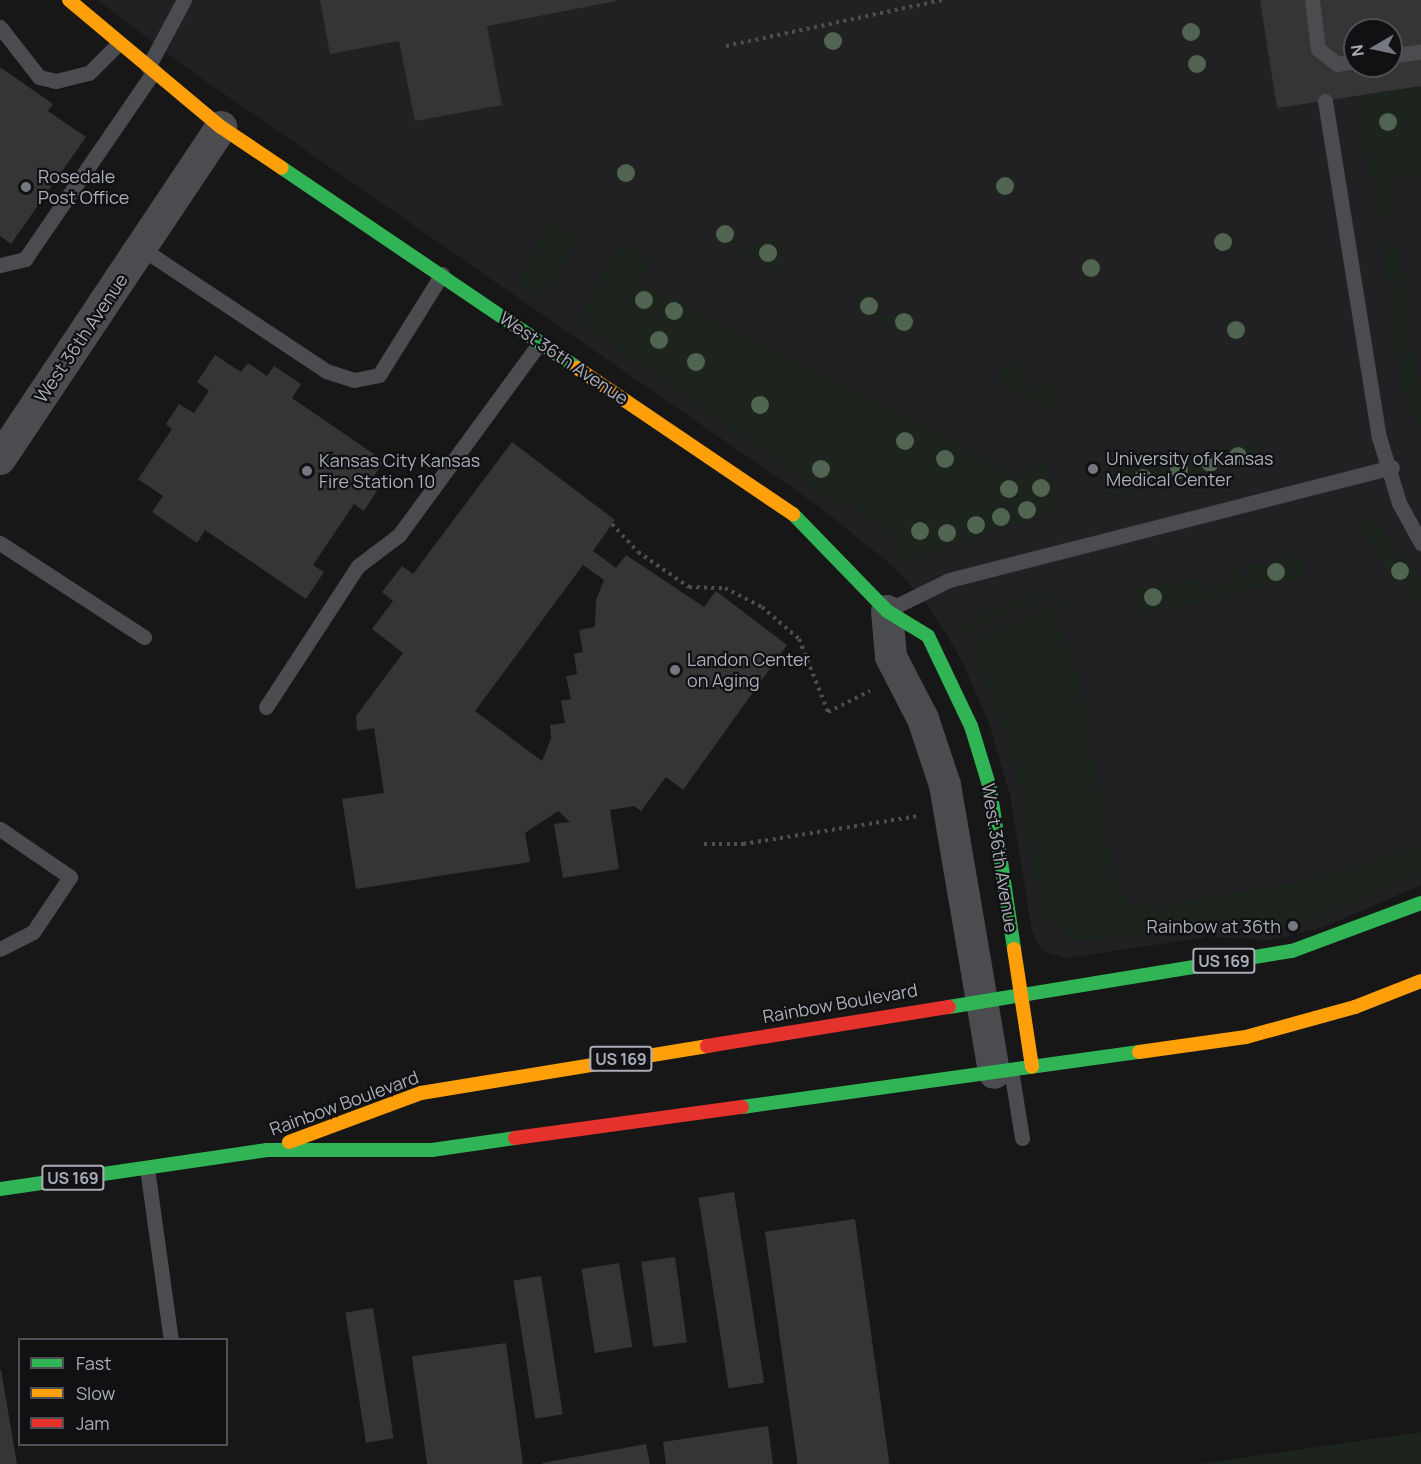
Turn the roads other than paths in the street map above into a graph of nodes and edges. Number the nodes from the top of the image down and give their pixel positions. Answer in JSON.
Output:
{"nodes":[{"id":1,"x":69,"y":0,"type":"edge"},
{"id":2,"x":184,"y":0,"type":"edge"},
{"id":3,"x":1312,"y":0,"type":"edge"},
{"id":4,"x":0,"y":27,"type":"edge"},
{"id":5,"x":119,"y":43,"type":"junction"},
{"id":6,"x":1421,"y":51,"type":"edge"},
{"id":7,"x":1403,"y":54,"type":"edge"},
{"id":8,"x":1343,"y":63,"type":"edge"},
{"id":9,"x":151,"y":69,"type":"junction"},
{"id":10,"x":1325,"y":101,"type":"dead end"},
{"id":11,"x":221,"y":127,"type":"junction"},
{"id":12,"x":141,"y":248,"type":"junction"},
{"id":13,"x":0,"y":265,"type":"edge"},
{"id":14,"x":442,"y":274,"type":"junction"},
{"id":15,"x":540,"y":342,"type":"junction"},
{"id":16,"x":0,"y":459,"type":"edge"},
{"id":17,"x":1392,"y":467,"type":"junction"},
{"id":18,"x":0,"y":543,"type":"edge"},
{"id":19,"x":1421,"y":543,"type":"edge"},
{"id":20,"x":887,"y":611,"type":"junction"},
{"id":21,"x":144,"y":637,"type":"dead end"},
{"id":22,"x":266,"y":706,"type":"dead end"},
{"id":23,"x":0,"y":829,"type":"edge"},
{"id":24,"x":1421,"y":903,"type":"edge"},
{"id":25,"x":0,"y":949,"type":"edge"},
{"id":26,"x":1421,"y":981,"type":"edge"},
{"id":27,"x":1019,"y":993,"type":"junction"},
{"id":28,"x":982,"y":998,"type":"junction"},
{"id":29,"x":1032,"y":1067,"type":"junction"},
{"id":30,"x":1002,"y":1071,"type":"junction"},
{"id":31,"x":1022,"y":1138,"type":"dead end"},
{"id":32,"x":267,"y":1150,"type":"junction"},
{"id":33,"x":147,"y":1168,"type":"junction"},
{"id":34,"x":0,"y":1189,"type":"edge"},
{"id":35,"x":171,"y":1338,"type":"edge"}],
"edges":[{"from":1,"to":5,"type":"main road","name":"West 36th Avenue"},
{"from":2,"to":9,"type":"lane"},
{"from":3,"to":8,"type":"lane"},
{"from":4,"to":5,"type":"lane"},
{"from":5,"to":9,"type":"main road","name":"West 36th Avenue"},
{"from":6,"to":7,"type":"lane"},
{"from":9,"to":11,"type":"main road","name":"West 36th Avenue"},
{"from":9,"to":13,"type":"lane"},
{"from":10,"to":17,"type":"lane"},
{"from":11,"to":12,"type":"street","name":"West 36th Avenue"},
{"from":11,"to":14,"type":"main road","name":"West 36th Avenue"},
{"from":12,"to":14,"type":"lane"},
{"from":12,"to":16,"type":"street","name":"West 36th Avenue"},
{"from":14,"to":15,"type":"main road","name":"West 36th Avenue"},
{"from":15,"to":20,"type":"main road","name":"West 36th Avenue"},
{"from":15,"to":22,"type":"lane"},
{"from":17,"to":19,"type":"lane"},
{"from":17,"to":20,"type":"lane"},
{"from":18,"to":21,"type":"lane"},
{"from":20,"to":27,"type":"main road","name":"West 36th Avenue"},
{"from":20,"to":28,"type":"street"},
{"from":23,"to":25,"type":"lane"},
{"from":24,"to":27,"type":"main road","name":"Rainbow Boulevard","number":"US 169"},
{"from":26,"to":29,"type":"main road","name":"Rainbow Boulevard","number":"US 169"},
{"from":27,"to":28,"type":"main road","name":"Rainbow Boulevard","number":"US 169"},
{"from":27,"to":29,"type":"main road","name":"West 36th Avenue"},
{"from":28,"to":30,"type":"street"},
{"from":28,"to":32,"type":"main road","name":"Rainbow Boulevard","number":"US 169"},
{"from":29,"to":30,"type":"main road","name":"Rainbow Boulevard","number":"US 169"},
{"from":30,"to":31,"type":"lane"},
{"from":30,"to":32,"type":"main road","name":"Rainbow Boulevard","number":"US 169"},
{"from":32,"to":33,"type":"main road","name":"Rainbow Boulevard","number":"US 169"},
{"from":33,"to":34,"type":"main road","name":"Rainbow Boulevard","number":"US 169"},
{"from":33,"to":35,"type":"lane"}]}
